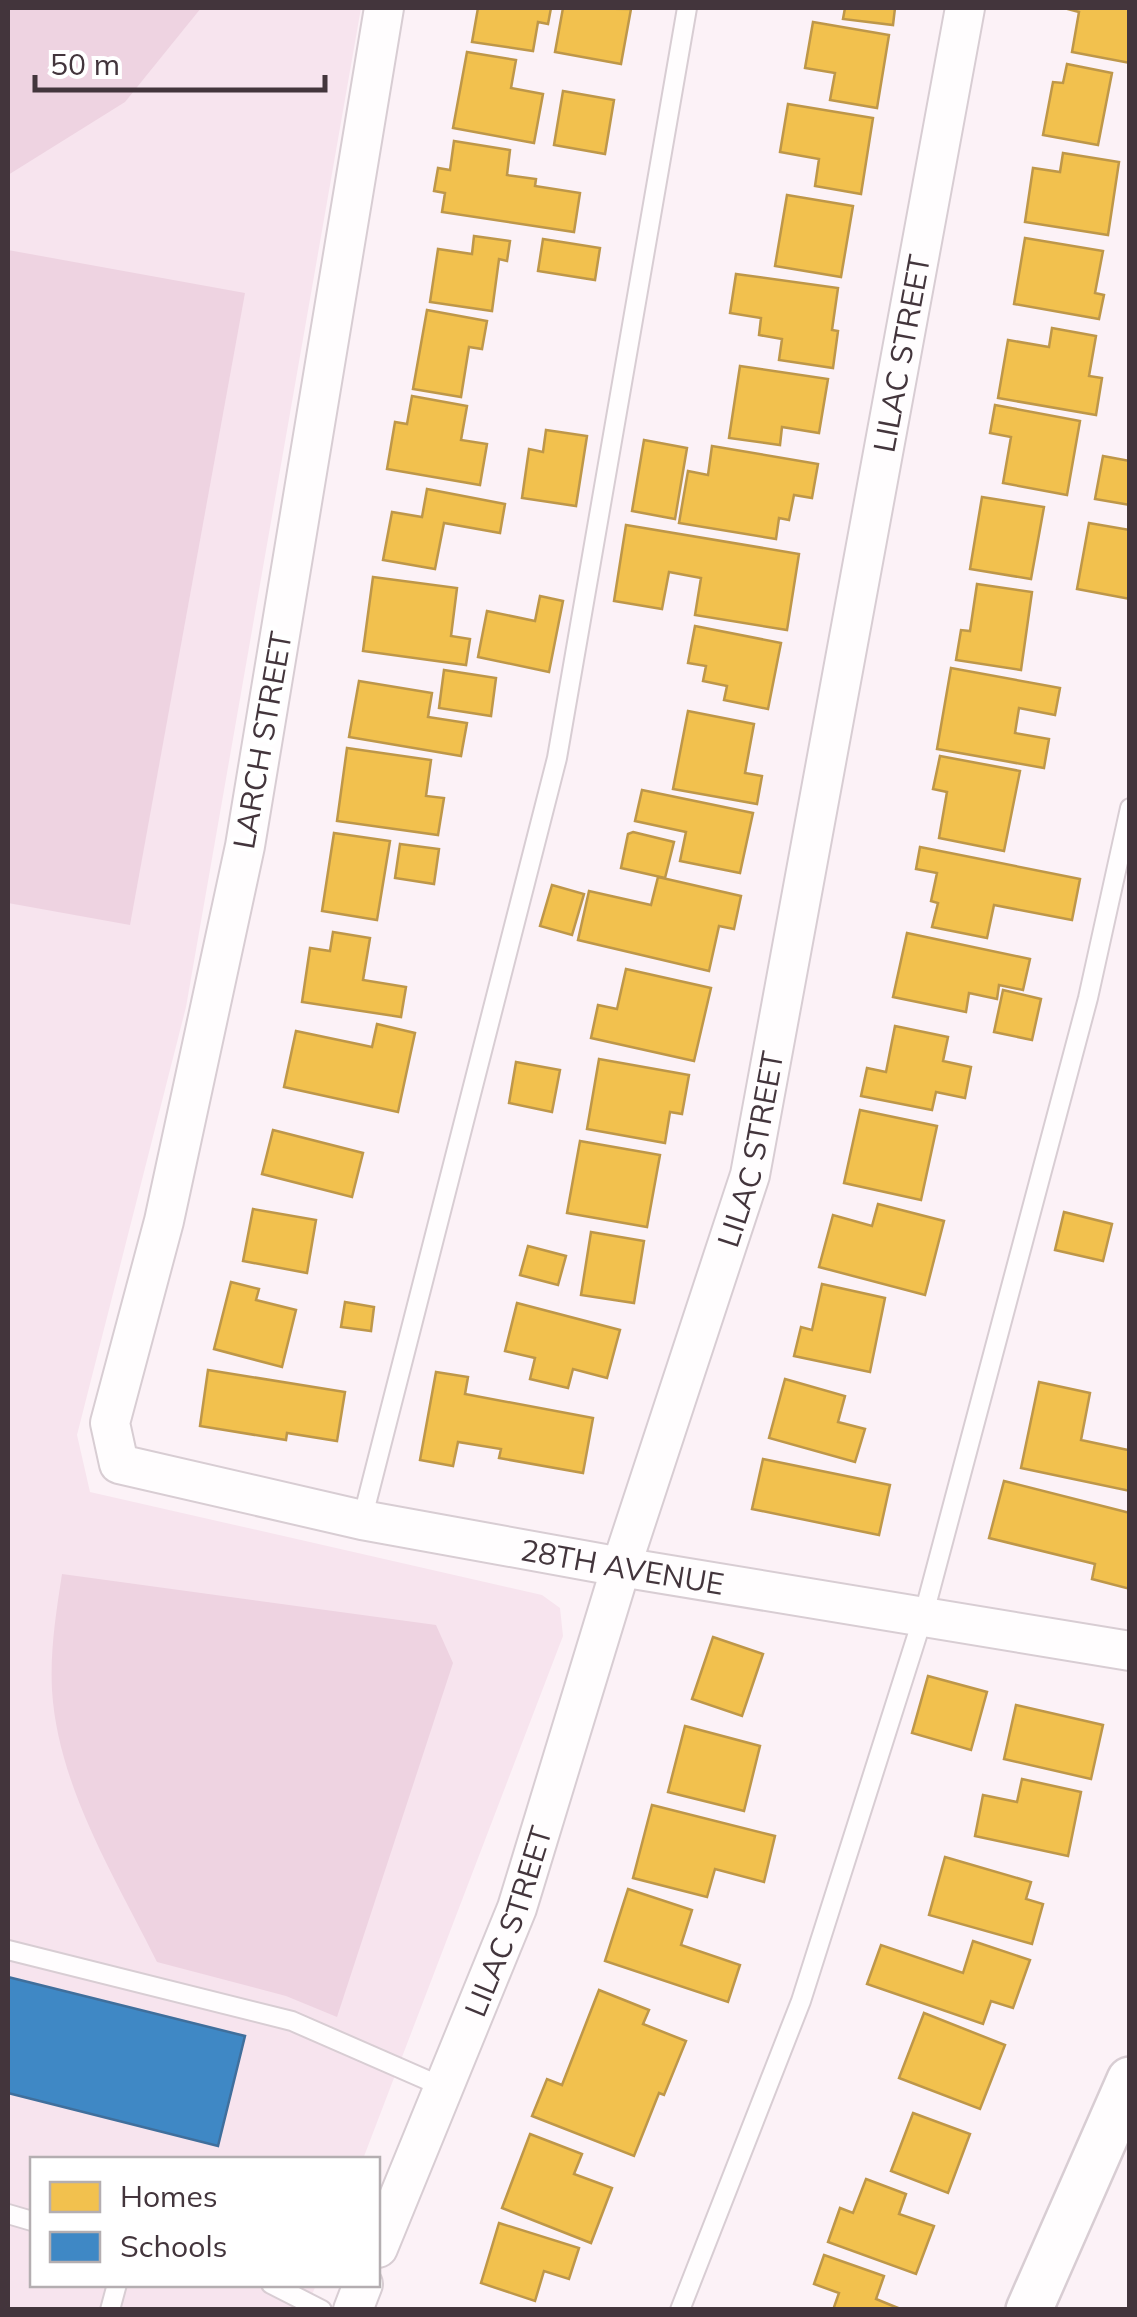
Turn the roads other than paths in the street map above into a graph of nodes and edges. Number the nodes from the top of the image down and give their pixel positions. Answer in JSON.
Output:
{"nodes":[{"id":1,"x":384,"y":8,"type":"edge"},
{"id":2,"x":687,"y":8,"type":"edge"},
{"id":3,"x":965,"y":8,"type":"edge"},
{"id":4,"x":1130,"y":808,"type":"edge"},
{"id":5,"x":120,"y":1464,"type":"joint"},
{"id":6,"x":362,"y":1520,"type":"junction"},
{"id":7,"x":621,"y":1568,"type":"junction"},
{"id":8,"x":923,"y":1617,"type":"junction"},
{"id":9,"x":1130,"y":1651,"type":"edge"},
{"id":10,"x":8,"y":1950,"type":"edge"},
{"id":11,"x":1130,"y":2080,"type":"edge"},
{"id":12,"x":444,"y":2086,"type":"junction"},
{"id":13,"x":380,"y":2243,"type":"edge"},
{"id":14,"x":277,"y":2287,"type":"edge"},
{"id":15,"x":322,"y":2310,"type":"edge"},
{"id":16,"x":680,"y":2310,"type":"edge"},
{"id":17,"x":1029,"y":2310,"type":"edge"}],
"edges":[{"from":1,"to":5,"type":"street","name":"LARCH STREET"},
{"from":2,"to":6,"type":"lane"},
{"from":3,"to":7,"type":"street","name":"LILAC STREET"},
{"from":4,"to":8,"type":"lane"},
{"from":5,"to":6,"type":"street","name":"28TH AVENUE"},
{"from":6,"to":7,"type":"street","name":"28TH AVENUE"},
{"from":7,"to":8,"type":"street","name":"28TH AVENUE"},
{"from":7,"to":12,"type":"street","name":"LILAC STREET"},
{"from":8,"to":9,"type":"street","name":"28TH AVENUE"},
{"from":8,"to":16,"type":"lane"},
{"from":10,"to":12,"type":"lane"},
{"from":11,"to":17,"type":"street"},
{"from":12,"to":13,"type":"street","name":"LILAC STREET"},
{"from":14,"to":15,"type":"lane"}]}
